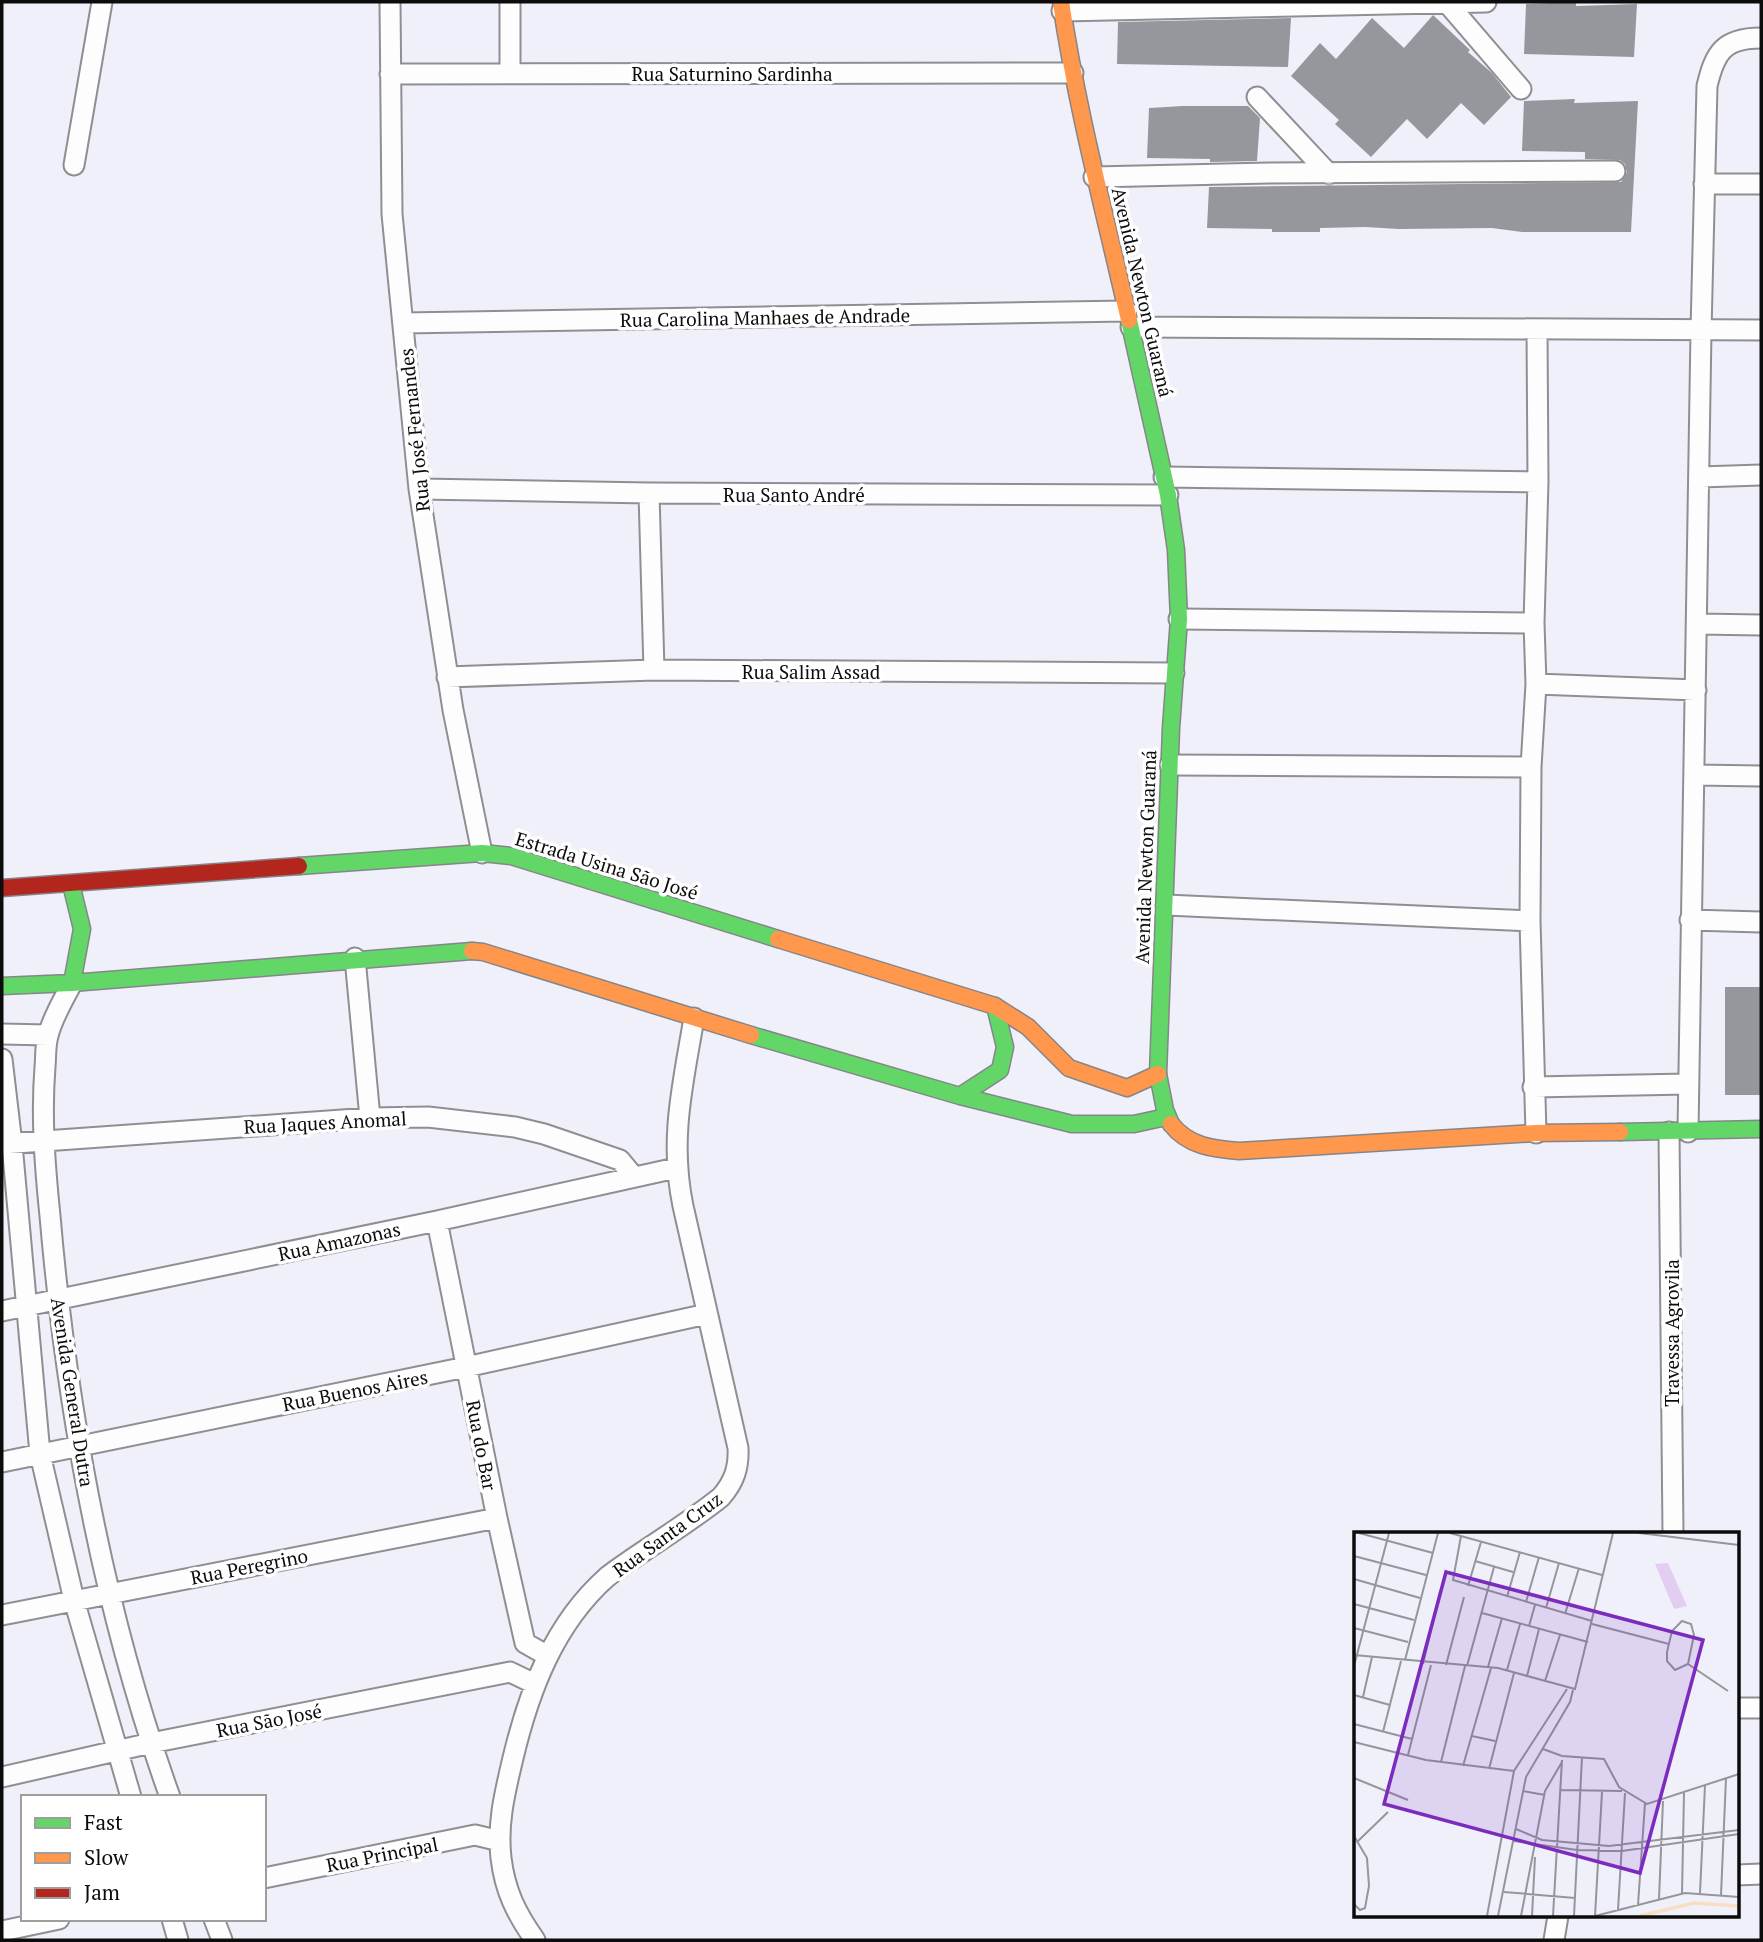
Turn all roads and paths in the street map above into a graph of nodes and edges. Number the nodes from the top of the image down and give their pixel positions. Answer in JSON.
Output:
{"nodes":[{"id":1,"x":102,"y":2,"type":"edge"},
{"id":2,"x":390,"y":2,"type":"edge"},
{"id":3,"x":510,"y":2,"type":"edge"},
{"id":4,"x":1486,"y":2,"type":"edge"},
{"id":5,"x":1448,"y":4,"type":"junction"},
{"id":6,"x":1062,"y":6,"type":"edge"},
{"id":7,"x":1761,"y":38,"type":"edge"},
{"id":8,"x":1073,"y":72,"type":"junction"},
{"id":9,"x":510,"y":73,"type":"junction"},
{"id":10,"x":390,"y":74,"type":"junction"},
{"id":11,"x":1521,"y":89,"type":"dead end"},
{"id":12,"x":1257,"y":97,"type":"dead end"},
{"id":13,"x":74,"y":165,"type":"dead end"},
{"id":14,"x":1615,"y":171,"type":"dead end"},
{"id":15,"x":1329,"y":174,"type":"junction"},
{"id":16,"x":1094,"y":177,"type":"junction"},
{"id":17,"x":1704,"y":184,"type":"junction"},
{"id":18,"x":1761,"y":184,"type":"edge"},
{"id":19,"x":1129,"y":319,"type":"junction"},
{"id":20,"x":403,"y":323,"type":"junction"},
{"id":21,"x":1537,"y":330,"type":"junction"},
{"id":22,"x":1761,"y":330,"type":"edge"},
{"id":23,"x":1701,"y":331,"type":"junction"},
{"id":24,"x":1761,"y":475,"type":"edge"},
{"id":25,"x":1700,"y":477,"type":"junction"},
{"id":26,"x":1538,"y":482,"type":"junction"},
{"id":27,"x":1166,"y":486,"type":"junction"},
{"id":28,"x":419,"y":489,"type":"junction"},
{"id":29,"x":649,"y":494,"type":"junction"},
{"id":30,"x":1179,"y":619,"type":"junction"},
{"id":31,"x":1534,"y":623,"type":"junction"},
{"id":32,"x":1698,"y":624,"type":"junction"},
{"id":33,"x":1761,"y":625,"type":"edge"},
{"id":34,"x":654,"y":670,"type":"junction"},
{"id":35,"x":1174,"y":673,"type":"junction"},
{"id":36,"x":447,"y":677,"type":"junction"},
{"id":37,"x":1536,"y":684,"type":"junction"},
{"id":38,"x":1696,"y":691,"type":"junction"},
{"id":39,"x":1170,"y":765,"type":"junction"},
{"id":40,"x":1531,"y":767,"type":"junction"},
{"id":41,"x":1695,"y":775,"type":"junction"},
{"id":42,"x":1761,"y":776,"type":"edge"},
{"id":43,"x":482,"y":853,"type":"junction"},
{"id":44,"x":71,"y":884,"type":"junction"},
{"id":45,"x":2,"y":888,"type":"edge"},
{"id":46,"x":1166,"y":905,"type":"junction"},
{"id":47,"x":1690,"y":920,"type":"junction"},
{"id":48,"x":1530,"y":921,"type":"junction"},
{"id":49,"x":1761,"y":922,"type":"edge"},
{"id":50,"x":355,"y":958,"type":"junction"},
{"id":51,"x":72,"y":983,"type":"junction"},
{"id":52,"x":2,"y":985,"type":"edge"},
{"id":53,"x":995,"y":1006,"type":"junction"},
{"id":54,"x":694,"y":1018,"type":"junction"},
{"id":55,"x":2,"y":1034,"type":"edge"},
{"id":56,"x":48,"y":1035,"type":"junction"},
{"id":57,"x":2,"y":1059,"type":"edge"},
{"id":58,"x":1158,"y":1074,"type":"junction"},
{"id":59,"x":1688,"y":1084,"type":"junction"},
{"id":60,"x":1534,"y":1087,"type":"junction"},
{"id":61,"x":960,"y":1096,"type":"junction"},
{"id":62,"x":1166,"y":1117,"type":"junction"},
{"id":63,"x":369,"y":1118,"type":"junction"},
{"id":64,"x":1761,"y":1129,"type":"edge"},
{"id":65,"x":1679,"y":1132,"type":"junction"},
{"id":66,"x":1535,"y":1133,"type":"junction"},
{"id":67,"x":45,"y":1141,"type":"junction"},
{"id":68,"x":7,"y":1144,"type":"edge"},
{"id":69,"x":677,"y":1168,"type":"junction"},
{"id":70,"x":634,"y":1177,"type":"junction"},
{"id":71,"x":437,"y":1221,"type":"junction"},
{"id":72,"x":58,"y":1299,"type":"junction"},
{"id":73,"x":27,"y":1305,"type":"junction"},
{"id":74,"x":2,"y":1311,"type":"edge"},
{"id":75,"x":707,"y":1314,"type":"junction"},
{"id":76,"x":466,"y":1367,"type":"junction"},
{"id":77,"x":79,"y":1446,"type":"junction"},
{"id":78,"x":40,"y":1454,"type":"junction"},
{"id":79,"x":2,"y":1462,"type":"edge"},
{"id":80,"x":497,"y":1518,"type":"junction"},
{"id":81,"x":1673,"y":1532,"type":"edge"},
{"id":82,"x":110,"y":1592,"type":"junction"},
{"id":83,"x":74,"y":1600,"type":"junction"},
{"id":84,"x":2,"y":1615,"type":"edge"},
{"id":85,"x":548,"y":1656,"type":"junction"},
{"id":86,"x":535,"y":1684,"type":"junction"},
{"id":87,"x":1738,"y":1708,"type":"edge"},
{"id":88,"x":1761,"y":1708,"type":"edge"},
{"id":89,"x":150,"y":1743,"type":"junction"},
{"id":90,"x":117,"y":1751,"type":"junction"},
{"id":91,"x":2,"y":1777,"type":"edge"},
{"id":92,"x":130,"y":1795,"type":"edge"},
{"id":93,"x":169,"y":1795,"type":"edge"},
{"id":94,"x":500,"y":1841,"type":"junction"},
{"id":95,"x":1761,"y":1874,"type":"edge"},
{"id":96,"x":1738,"y":1875,"type":"edge"},
{"id":97,"x":266,"y":1878,"type":"edge"},
{"id":98,"x":1558,"y":1918,"type":"edge"},
{"id":99,"x":50,"y":1921,"type":"edge"},
{"id":100,"x":173,"y":1921,"type":"edge"},
{"id":101,"x":215,"y":1921,"type":"edge"},
{"id":102,"x":2,"y":1931,"type":"edge"},
{"id":103,"x":178,"y":1940,"type":"edge"},
{"id":104,"x":222,"y":1940,"type":"edge"},
{"id":105,"x":535,"y":1940,"type":"edge"},
{"id":106,"x":1553,"y":1940,"type":"edge"}],
"edges":[{"from":1,"to":13,"type":"street"},
{"from":2,"to":10,"type":"street","name":"Rua José Fernandes"},
{"from":3,"to":9,"type":"street"},
{"from":4,"to":5,"type":"street"},
{"from":5,"to":6,"type":"street"},
{"from":5,"to":11,"type":"street"},
{"from":6,"to":8,"type":"main road","name":"Avenida Newton Guaraná"},
{"from":7,"to":17,"type":"street","name":"Travessa Agrovila"},
{"from":8,"to":9,"type":"street","name":"Rua Saturnino Sardinha"},
{"from":8,"to":16,"type":"main road","name":"Avenida Newton Guaraná"},
{"from":9,"to":10,"type":"street","name":"Rua Saturnino Sardinha"},
{"from":10,"to":20,"type":"street","name":"Rua José Fernandes"},
{"from":12,"to":15,"type":"street"},
{"from":14,"to":15,"type":"street"},
{"from":15,"to":16,"type":"street"},
{"from":16,"to":19,"type":"main road","name":"Avenida Newton Guaraná"},
{"from":17,"to":18,"type":"street"},
{"from":17,"to":23,"type":"street","name":"Travessa Agrovila"},
{"from":19,"to":20,"type":"street","name":"Rua Carolina Manhaes de Andrade"},
{"from":19,"to":21,"type":"street","name":"Rua Carolina Manhaes de Andrade"},
{"from":19,"to":27,"type":"main road","name":"Avenida Newton Guaraná"},
{"from":20,"to":28,"type":"street","name":"Rua José Fernandes"},
{"from":21,"to":23,"type":"street","name":"Rua Carolina Manhaes de Andrade"},
{"from":21,"to":26,"type":"street"},
{"from":22,"to":23,"type":"street","name":"Rua Carolina Manhaes de Andrade"},
{"from":23,"to":25,"type":"street","name":"Travessa Agrovila"},
{"from":24,"to":25,"type":"street"},
{"from":25,"to":32,"type":"street","name":"Travessa Agrovila"},
{"from":26,"to":27,"type":"street","name":"Rua Santo André"},
{"from":26,"to":31,"type":"street"},
{"from":27,"to":29,"type":"street","name":"Rua Santo André"},
{"from":27,"to":30,"type":"main road","name":"Avenida Newton Guaraná"},
{"from":28,"to":29,"type":"street","name":"Rua Santo André"},
{"from":28,"to":36,"type":"street","name":"Rua José Fernandes"},
{"from":29,"to":34,"type":"street"},
{"from":30,"to":31,"type":"street"},
{"from":30,"to":35,"type":"main road","name":"Avenida Newton Guaraná"},
{"from":31,"to":37,"type":"street"},
{"from":32,"to":33,"type":"street"},
{"from":32,"to":38,"type":"street","name":"Travessa Agrovila"},
{"from":34,"to":35,"type":"street","name":"Rua Salim Assad"},
{"from":34,"to":36,"type":"street","name":"Rua Salim Assad"},
{"from":35,"to":39,"type":"main road","name":"Avenida Newton Guaraná"},
{"from":36,"to":43,"type":"street","name":"Rua José Fernandes"},
{"from":37,"to":38,"type":"street"},
{"from":37,"to":40,"type":"street"},
{"from":38,"to":41,"type":"street","name":"Travessa Agrovila"},
{"from":39,"to":40,"type":"street"},
{"from":39,"to":46,"type":"main road","name":"Avenida Newton Guaraná"},
{"from":40,"to":48,"type":"street"},
{"from":41,"to":42,"type":"street"},
{"from":41,"to":47,"type":"street","name":"Travessa Agrovila"},
{"from":43,"to":44,"type":"main road","name":"Estrada Usina São José"},
{"from":43,"to":53,"type":"main road","name":"Estrada Usina São José"},
{"from":44,"to":45,"type":"main road","name":"Estrada Usina São José"},
{"from":44,"to":51,"type":"main road"},
{"from":46,"to":48,"type":"street"},
{"from":46,"to":58,"type":"main road","name":"Avenida Newton Guaraná"},
{"from":47,"to":49,"type":"street"},
{"from":47,"to":59,"type":"street","name":"Travessa Agrovila"},
{"from":48,"to":60,"type":"street"},
{"from":50,"to":51,"type":"main road"},
{"from":50,"to":54,"type":"main road"},
{"from":50,"to":63,"type":"street"},
{"from":51,"to":52,"type":"main road"},
{"from":51,"to":56,"type":"street","name":"Avenida General Dutra"},
{"from":53,"to":58,"type":"main road","name":"Estrada Usina São José"},
{"from":53,"to":61,"type":"main road"},
{"from":54,"to":61,"type":"main road"},
{"from":54,"to":69,"type":"street","name":"Rua Santa Cruz"},
{"from":55,"to":56,"type":"street"},
{"from":56,"to":67,"type":"street","name":"Avenida General Dutra"},
{"from":57,"to":68,"type":"street","name":"Avenida General Dutra"},
{"from":58,"to":62,"type":"main road","name":"Avenida Newton Guaraná"},
{"from":59,"to":60,"type":"street"},
{"from":59,"to":65,"type":"street","name":"Travessa Agrovila"},
{"from":60,"to":66,"type":"street"},
{"from":61,"to":62,"type":"main road"},
{"from":62,"to":66,"type":"main road"},
{"from":63,"to":67,"type":"street","name":"Rua Jaques Anomal"},
{"from":63,"to":70,"type":"street","name":"Rua Jaques Anomal"},
{"from":64,"to":65,"type":"main road"},
{"from":65,"to":66,"type":"main road"},
{"from":65,"to":81,"type":"street","name":"Travessa Agrovila"},
{"from":67,"to":68,"type":"street","name":"Rua Jaques Anomal"},
{"from":67,"to":72,"type":"street","name":"Avenida General Dutra"},
{"from":68,"to":73,"type":"street","name":"Avenida General Dutra"},
{"from":69,"to":70,"type":"street","name":"Rua Amazonas"},
{"from":69,"to":75,"type":"street","name":"Rua Santa Cruz"},
{"from":70,"to":71,"type":"street","name":"Rua Amazonas"},
{"from":71,"to":72,"type":"street","name":"Rua Amazonas"},
{"from":71,"to":76,"type":"street","name":"Rua do Bar"},
{"from":72,"to":73,"type":"street","name":"Rua Amazonas"},
{"from":72,"to":77,"type":"street","name":"Avenida General Dutra"},
{"from":73,"to":74,"type":"street","name":"Rua Amazonas"},
{"from":73,"to":78,"type":"street","name":"Avenida General Dutra"},
{"from":75,"to":76,"type":"street","name":"Rua Buenos Aires"},
{"from":75,"to":85,"type":"street","name":"Rua Santa Cruz"},
{"from":76,"to":77,"type":"street","name":"Rua Buenos Aires"},
{"from":76,"to":80,"type":"street","name":"Rua do Bar"},
{"from":77,"to":78,"type":"street","name":"Rua Buenos Aires"},
{"from":77,"to":82,"type":"street","name":"Avenida General Dutra"},
{"from":78,"to":79,"type":"street","name":"Rua Buenos Aires"},
{"from":78,"to":83,"type":"street","name":"Avenida General Dutra"},
{"from":80,"to":82,"type":"street","name":"Rua Peregrino"},
{"from":80,"to":85,"type":"street","name":"Rua do Bar"},
{"from":82,"to":83,"type":"street","name":"Rua Peregrino"},
{"from":82,"to":89,"type":"street","name":"Avenida General Dutra"},
{"from":83,"to":84,"type":"street","name":"Rua Peregrino"},
{"from":83,"to":90,"type":"street","name":"Avenida General Dutra"},
{"from":85,"to":86,"type":"street","name":"Rua Santa Cruz"},
{"from":86,"to":89,"type":"street","name":"Rua São José"},
{"from":86,"to":94,"type":"street","name":"Rua Santa Cruz"},
{"from":87,"to":88,"type":"street"},
{"from":89,"to":90,"type":"street","name":"Rua São José"},
{"from":89,"to":93,"type":"street","name":"Avenida General Dutra"},
{"from":90,"to":91,"type":"street","name":"Rua São José"},
{"from":90,"to":92,"type":"street","name":"Avenida General Dutra"},
{"from":94,"to":97,"type":"street","name":"Rua Principal"},
{"from":94,"to":105,"type":"street","name":"Rua Santa Cruz"},
{"from":95,"to":96,"type":"street"},
{"from":98,"to":106,"type":"street"},
{"from":99,"to":102,"type":"street"},
{"from":100,"to":103,"type":"street"},
{"from":101,"to":104,"type":"street"}]}
